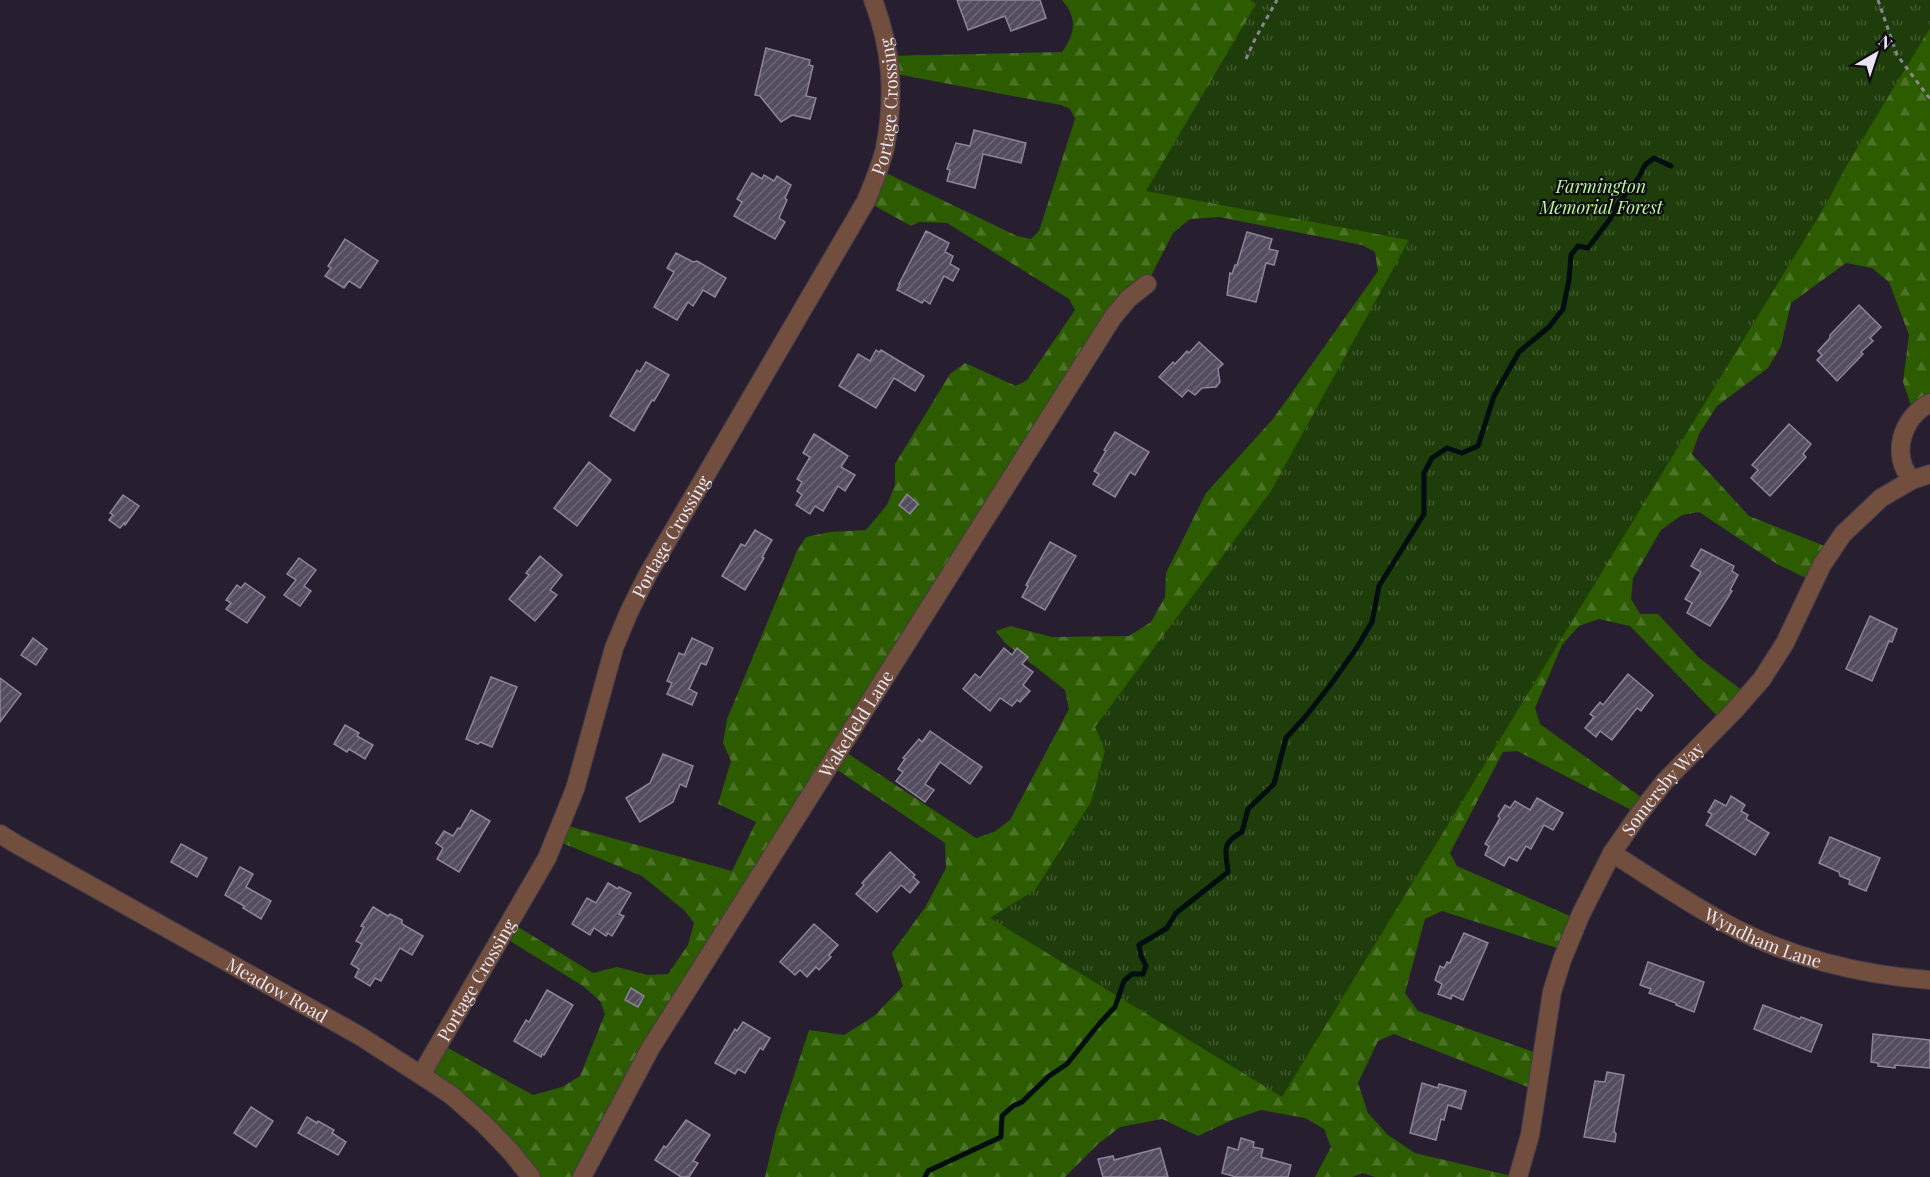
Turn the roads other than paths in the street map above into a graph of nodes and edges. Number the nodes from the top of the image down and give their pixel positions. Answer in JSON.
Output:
{"nodes":[{"id":1,"x":873,"y":0,"type":"edge"},
{"id":2,"x":1147,"y":284,"type":"dead end"},
{"id":3,"x":1930,"y":403,"type":"edge"},
{"id":4,"x":1930,"y":474,"type":"edge"},
{"id":5,"x":1912,"y":480,"type":"junction"},
{"id":6,"x":0,"y":834,"type":"edge"},
{"id":7,"x":1612,"y":854,"type":"junction"},
{"id":8,"x":1930,"y":980,"type":"edge"},
{"id":9,"x":421,"y":1075,"type":"junction"},
{"id":10,"x":531,"y":1177,"type":"edge"},
{"id":11,"x":582,"y":1177,"type":"edge"},
{"id":12,"x":1518,"y":1177,"type":"edge"}],
"edges":[{"from":1,"to":9,"type":"street","name":"Portage Crossing"},
{"from":2,"to":11,"type":"street","name":"Wakefield Lane"},
{"from":3,"to":5,"type":"street"},
{"from":4,"to":5,"type":"street","name":"Somersby Way"},
{"from":5,"to":7,"type":"street","name":"Somersby Way"},
{"from":6,"to":9,"type":"street","name":"Meadow Road"},
{"from":7,"to":8,"type":"street","name":"Wyndham Lane"},
{"from":7,"to":12,"type":"street","name":"Somersby Way"},
{"from":9,"to":10,"type":"street","name":"Meadow Road"}]}
